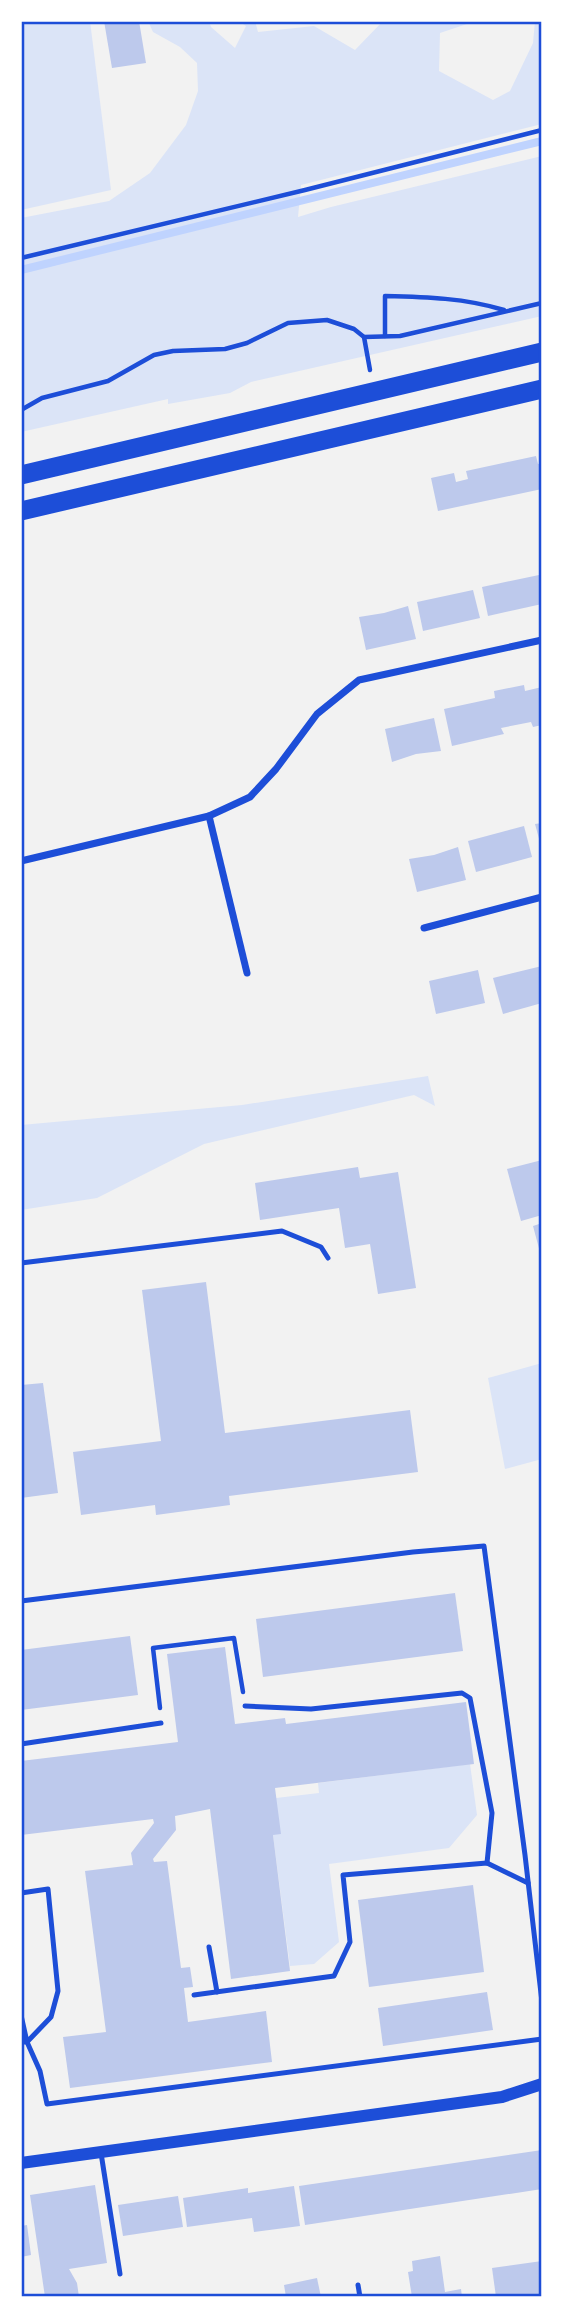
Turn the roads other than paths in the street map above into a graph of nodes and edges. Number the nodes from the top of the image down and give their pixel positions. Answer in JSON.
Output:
{"nodes":[{"id":1,"x":542,"y":352,"type":"edge"},
{"id":2,"x":542,"y":389,"type":"edge"},
{"id":3,"x":21,"y":475,"type":"edge"},
{"id":4,"x":21,"y":510,"type":"edge"},
{"id":5,"x":542,"y":640,"type":"edge"},
{"id":6,"x":209,"y":816,"type":"junction"},
{"id":7,"x":21,"y":861,"type":"edge"},
{"id":8,"x":542,"y":897,"type":"edge"},
{"id":9,"x":424,"y":928,"type":"dead end"},
{"id":10,"x":247,"y":973,"type":"dead end"},
{"id":11,"x":328,"y":1258,"type":"dead end"},
{"id":12,"x":21,"y":1263,"type":"edge"},
{"id":13,"x":21,"y":1601,"type":"edge"},
{"id":14,"x":245,"y":1706,"type":"road end"},
{"id":15,"x":161,"y":1723,"type":"road end"},
{"id":16,"x":21,"y":1744,"type":"edge"},
{"id":17,"x":487,"y":1863,"type":"junction"},
{"id":18,"x":528,"y":1883,"type":"junction"},
{"id":19,"x":21,"y":1893,"type":"edge"},
{"id":20,"x":209,"y":1947,"type":"dead end"},
{"id":21,"x":217,"y":1992,"type":"junction"},
{"id":22,"x":194,"y":1995,"type":"dead end"},
{"id":23,"x":542,"y":2002,"type":"edge"},
{"id":24,"x":21,"y":2015,"type":"edge"},
{"id":25,"x":542,"y":2039,"type":"edge"},
{"id":26,"x":24,"y":2042,"type":"edge"},
{"id":27,"x":542,"y":2084,"type":"edge"},
{"id":28,"x":101,"y":2152,"type":"junction"},
{"id":29,"x":21,"y":2163,"type":"edge"},
{"id":30,"x":120,"y":2274,"type":"dead end"},
{"id":31,"x":358,"y":2285,"type":"dead end"},
{"id":32,"x":360,"y":2297,"type":"edge"}],
"edges":[{"from":1,"to":3,"type":"highway"},
{"from":2,"to":4,"type":"highway"},
{"from":5,"to":6,"type":"street"},
{"from":6,"to":7,"type":"street"},
{"from":6,"to":10,"type":"street"},
{"from":8,"to":9,"type":"street"},
{"from":11,"to":12,"type":"lane"},
{"from":13,"to":18,"type":"lane"},
{"from":14,"to":17,"type":"lane"},
{"from":15,"to":16,"type":"lane"},
{"from":17,"to":18,"type":"lane"},
{"from":17,"to":21,"type":"lane"},
{"from":18,"to":23,"type":"lane"},
{"from":19,"to":26,"type":"lane"},
{"from":20,"to":21,"type":"lane"},
{"from":21,"to":22,"type":"lane"},
{"from":24,"to":26,"type":"lane"},
{"from":25,"to":26,"type":"lane"},
{"from":27,"to":28,"type":"street"},
{"from":28,"to":29,"type":"street"},
{"from":28,"to":30,"type":"lane"},
{"from":31,"to":32,"type":"lane"}]}
